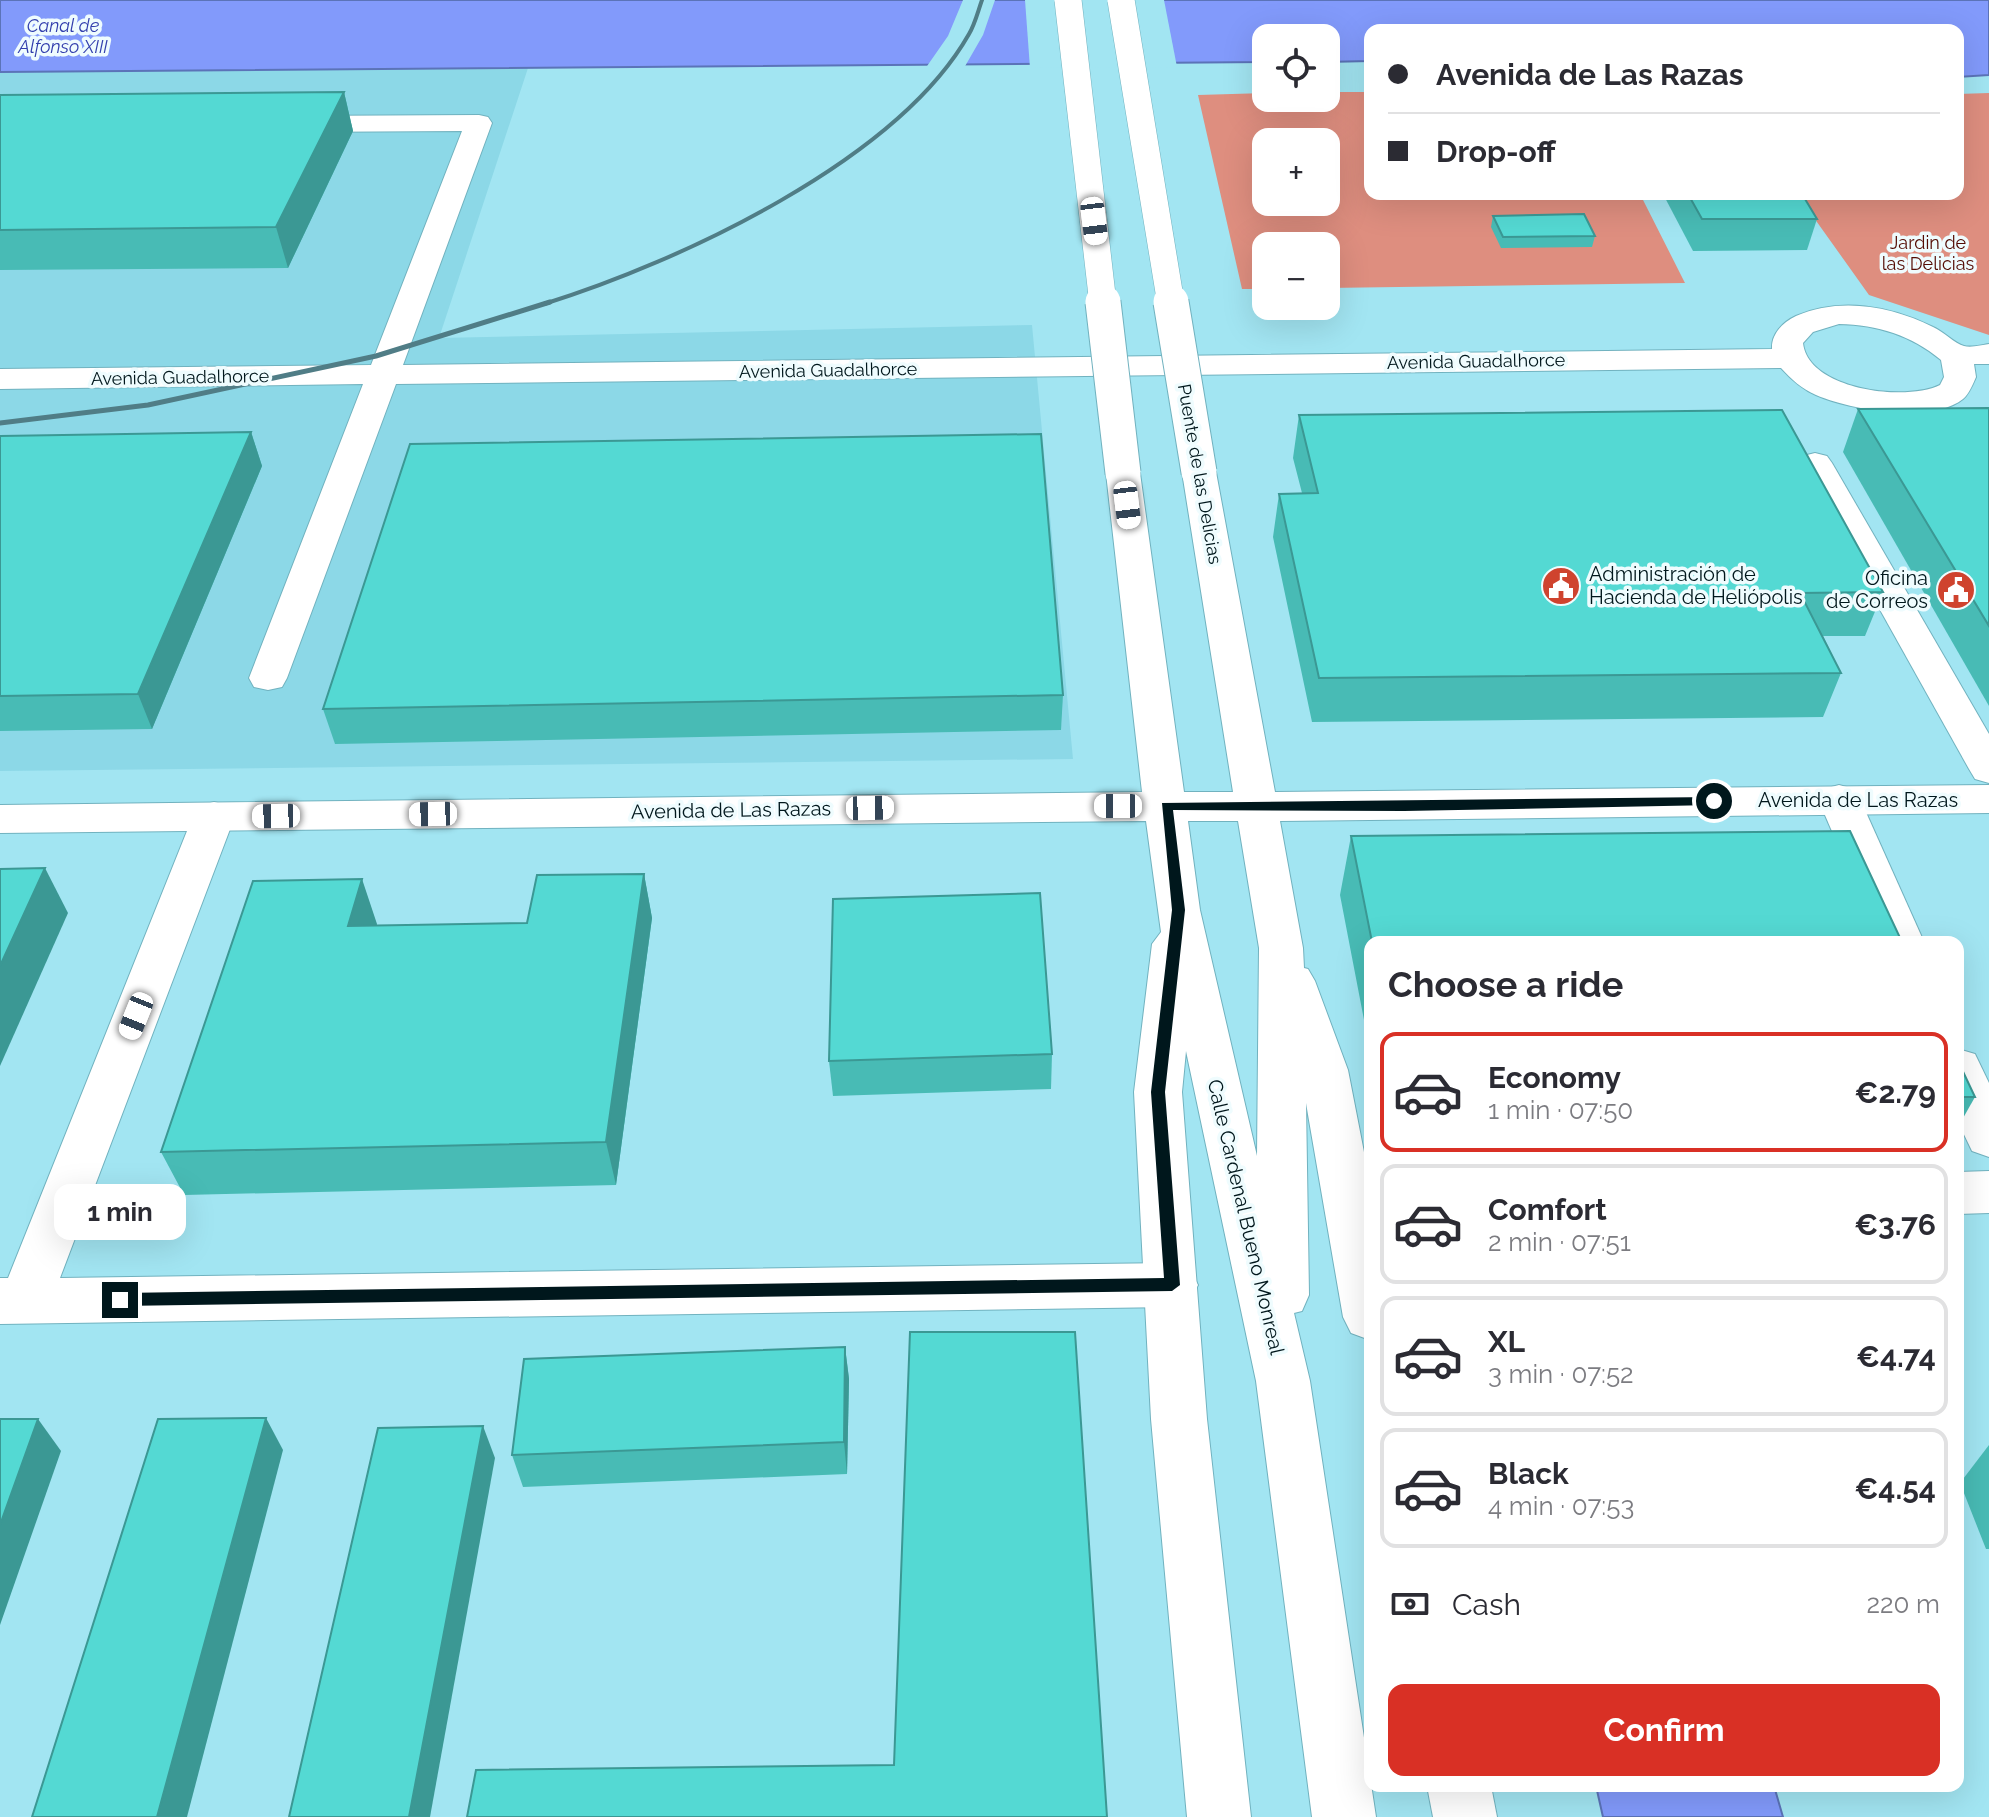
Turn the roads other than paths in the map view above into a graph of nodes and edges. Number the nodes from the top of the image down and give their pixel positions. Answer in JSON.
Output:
{"nodes":[{"id":1,"x":1068,"y":0,"type":"edge"},
{"id":2,"x":1121,"y":0,"type":"edge"},
{"id":3,"x":271,"y":125,"type":"edge"},
{"id":4,"x":1989,"y":354,"type":"edge"},
{"id":5,"x":1956,"y":356,"type":"junction"},
{"id":6,"x":1789,"y":358,"type":"junction"},
{"id":7,"x":383,"y":375,"type":"junction"},
{"id":8,"x":0,"y":379,"type":"edge"},
{"id":9,"x":1815,"y":463,"type":"edge"},
{"id":10,"x":268,"y":678,"type":"dead end"},
{"id":11,"x":1989,"y":769,"type":"edge"},
{"id":12,"x":1839,"y":799,"type":"junction"},
{"id":13,"x":1989,"y":799,"type":"edge"},
{"id":14,"x":1166,"y":806,"type":"junction"},
{"id":15,"x":1258,"y":807,"type":"junction"},
{"id":16,"x":214,"y":816,"type":"junction"},
{"id":17,"x":0,"y":819,"type":"edge"},
{"id":18,"x":1178,"y":910,"type":"junction"},
{"id":19,"x":1899,"y":936,"type":"edge"},
{"id":20,"x":1281,"y":948,"type":"junction"},
{"id":21,"x":1964,"y":1081,"type":"edge"},
{"id":22,"x":1989,"y":1137,"type":"edge"},
{"id":23,"x":1989,"y":1192,"type":"edge"},
{"id":24,"x":1964,"y":1193,"type":"edge"},
{"id":25,"x":1359,"y":1202,"type":"edge"},
{"id":26,"x":1364,"y":1254,"type":"edge"},
{"id":27,"x":1172,"y":1285,"type":"junction"},
{"id":28,"x":12,"y":1301,"type":"edge"},
{"id":29,"x":1283,"y":1381,"type":"junction"},
{"id":30,"x":1460,"y":1792,"type":"edge"},
{"id":31,"x":1219,"y":1817,"type":"edge"},
{"id":32,"x":1344,"y":1817,"type":"edge"},
{"id":33,"x":1465,"y":1817,"type":"edge"}],
"edges":[{"from":1,"to":14,"type":"main road","bridge":true},
{"from":2,"to":15,"type":"main road","name":"Puente de las Delicias","bridge":true},
{"from":3,"to":7,"type":"main road"},
{"from":4,"to":5,"type":"main road"},
{"from":5,"to":6,"type":"main road"},
{"from":5,"to":6,"type":"main road"},
{"from":6,"to":7,"type":"main road","name":"Avenida Guadalhorce"},
{"from":7,"to":8,"type":"main road","name":"Avenida Guadalhorce"},
{"from":7,"to":10,"type":"main road"},
{"from":9,"to":11,"type":"main road"},
{"from":12,"to":13,"type":"main road","name":"Avenida de Las Razas"},
{"from":12,"to":15,"type":"main road","name":"Avenida de Las Razas"},
{"from":12,"to":19,"type":"main road"},
{"from":14,"to":15,"type":"main road","name":"Avenida de Las Razas"},
{"from":14,"to":16,"type":"main road","name":"Avenida de Las Razas"},
{"from":14,"to":18,"type":"main road"},
{"from":15,"to":20,"type":"main road","name":"Puente de las Delicias"},
{"from":16,"to":17,"type":"main road","name":"Avenida de Las Razas"},
{"from":16,"to":28,"type":"main road"},
{"from":18,"to":27,"type":"main road"},
{"from":18,"to":29,"type":"main road","name":"Calle Cardenal Bueno Monreal"},
{"from":20,"to":25,"type":"main road"},
{"from":20,"to":29,"type":"main road","name":"Calle Cardenal Bueno Monreal"},
{"from":21,"to":22,"type":"main road"},
{"from":23,"to":24,"type":"main road"},
{"from":25,"to":26,"type":"main road"},
{"from":27,"to":28,"type":"main road"},
{"from":27,"to":31,"type":"main road"},
{"from":29,"to":32,"type":"main road"},
{"from":30,"to":33,"type":"main road"}]}
